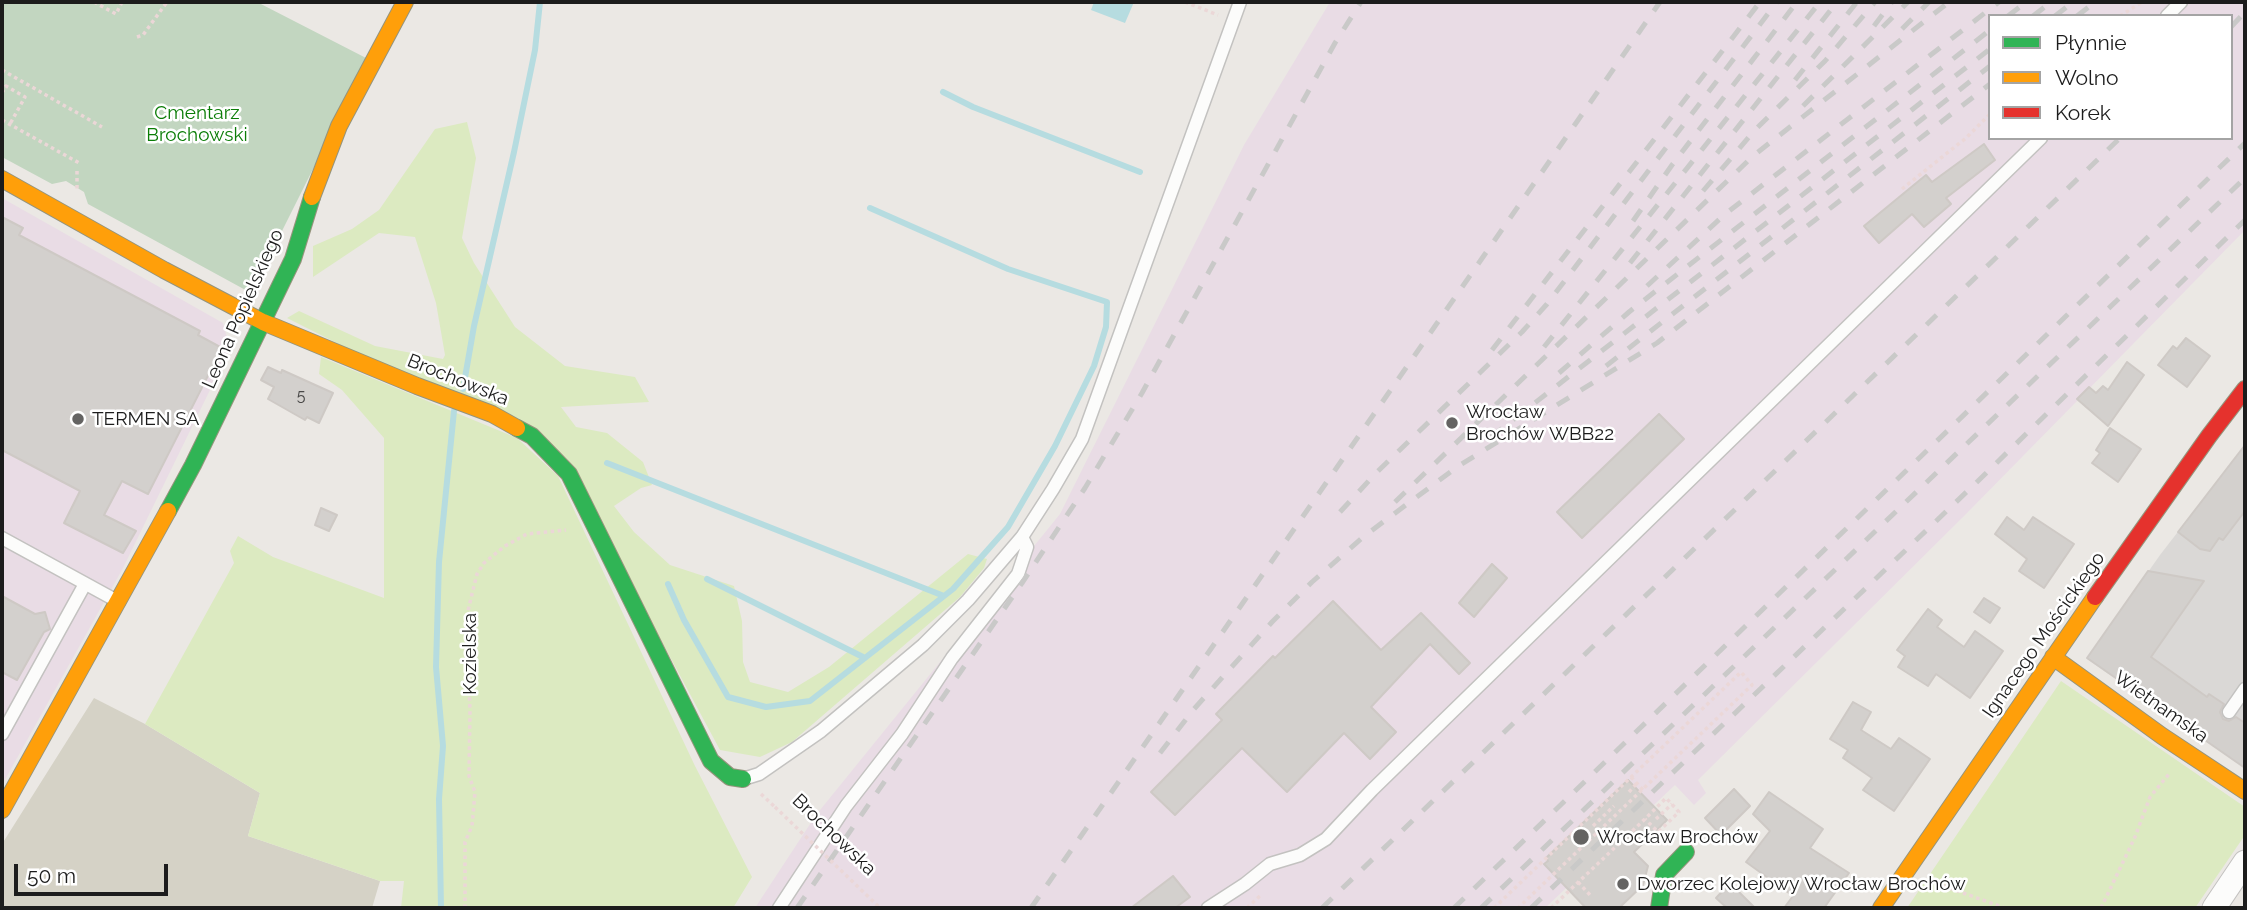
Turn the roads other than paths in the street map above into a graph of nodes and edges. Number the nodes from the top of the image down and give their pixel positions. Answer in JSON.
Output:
{"nodes":[{"id":1,"x":405,"y":2,"type":"edge"},
{"id":2,"x":1240,"y":2,"type":"edge"},
{"id":3,"x":2039,"y":140,"type":"edge"},
{"id":4,"x":2,"y":179,"type":"edge"},
{"id":5,"x":263,"y":322,"type":"junction"},
{"id":6,"x":2245,"y":389,"type":"edge"},
{"id":7,"x":1022,"y":537,"type":"junction"},
{"id":8,"x":2,"y":538,"type":"edge"},
{"id":9,"x":86,"y":584,"type":"junction"},
{"id":10,"x":119,"y":602,"type":"junction"},
{"id":11,"x":2053,"y":657,"type":"junction"},
{"id":12,"x":2245,"y":689,"type":"edge"},
{"id":13,"x":2229,"y":712,"type":"dead end"},
{"id":14,"x":2,"y":734,"type":"edge"},
{"id":15,"x":743,"y":779,"type":"junction"},
{"id":16,"x":2245,"y":791,"type":"edge"},
{"id":17,"x":758,"y":792,"type":"road end"},
{"id":18,"x":2,"y":810,"type":"edge"},
{"id":19,"x":1686,"y":852,"type":"dead end"},
{"id":20,"x":2245,"y":862,"type":"edge"},
{"id":21,"x":779,"y":908,"type":"edge"},
{"id":22,"x":1208,"y":908,"type":"edge"},
{"id":23,"x":1659,"y":908,"type":"edge"},
{"id":24,"x":1881,"y":908,"type":"edge"},
{"id":25,"x":2214,"y":908,"type":"edge"}],
"edges":[{"from":1,"to":5,"type":"street","name":"Leona Popielskiego"},
{"from":2,"to":7,"type":"lane"},
{"from":3,"to":22,"type":"lane"},
{"from":4,"to":5,"type":"street","name":"Brochowska"},
{"from":5,"to":10,"type":"street","name":"Leona Popielskiego"},
{"from":5,"to":15,"type":"street","name":"Brochowska"},
{"from":6,"to":11,"type":"street","name":"Ignacego Mościckiego"},
{"from":7,"to":15,"type":"lane"},
{"from":7,"to":21,"type":"lane"},
{"from":8,"to":9,"type":"lane"},
{"from":9,"to":10,"type":"lane"},
{"from":9,"to":14,"type":"lane"},
{"from":10,"to":18,"type":"street","name":"Leona Popielskiego"},
{"from":11,"to":16,"type":"street","name":"Wietnamska"},
{"from":11,"to":24,"type":"street","name":"Ignacego Mościckiego"},
{"from":12,"to":13,"type":"lane"},
{"from":15,"to":17,"type":"lane"},
{"from":19,"to":23,"type":"street"},
{"from":20,"to":25,"type":"street"}]}
